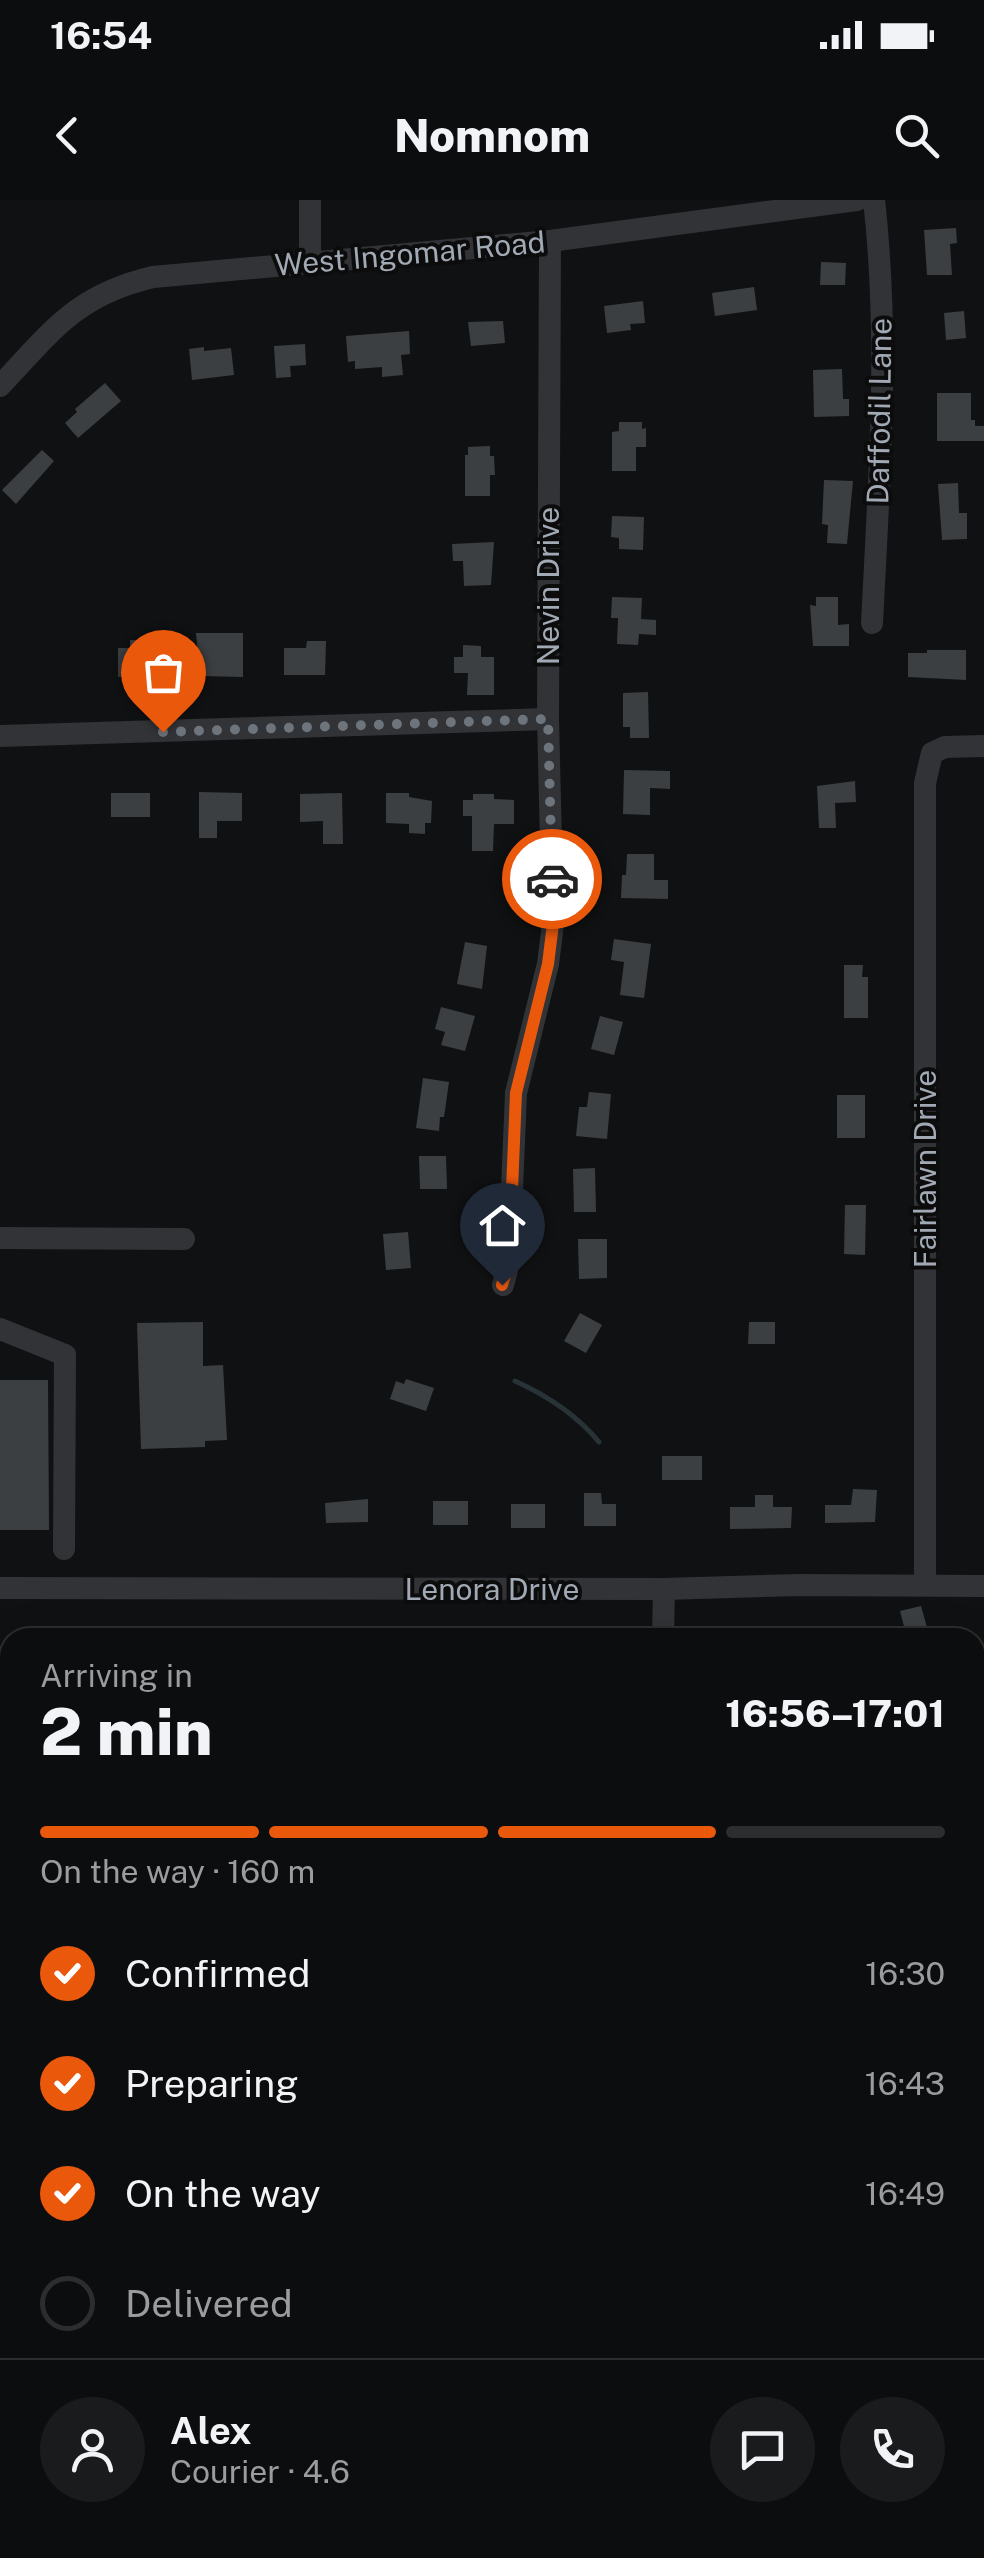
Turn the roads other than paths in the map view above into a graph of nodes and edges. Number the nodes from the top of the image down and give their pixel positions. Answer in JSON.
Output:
{"nodes":[{"id":1,"x":310,"y":200,"type":"edge"},
{"id":2,"x":857,"y":200,"type":"edge"},
{"id":3,"x":874,"y":200,"type":"edge"},
{"id":4,"x":550,"y":242,"type":"junction"},
{"id":5,"x":310,"y":262,"type":"junction"},
{"id":6,"x":0,"y":386,"type":"edge"},
{"id":7,"x":872,"y":623,"type":"dead end"},
{"id":8,"x":548,"y":719,"type":"junction"},
{"id":9,"x":0,"y":736,"type":"edge"},
{"id":10,"x":984,"y":746,"type":"edge"},
{"id":11,"x":0,"y":1238,"type":"edge"},
{"id":12,"x":184,"y":1239,"type":"dead end"},
{"id":13,"x":502,"y":1285,"type":"dead end"},
{"id":14,"x":0,"y":1329,"type":"edge"},
{"id":15,"x":64,"y":1549,"type":"dead end"},
{"id":16,"x":925,"y":1586,"type":"junction"},
{"id":17,"x":984,"y":1586,"type":"edge"},
{"id":18,"x":0,"y":1588,"type":"edge"},
{"id":19,"x":664,"y":1589,"type":"junction"},
{"id":20,"x":664,"y":1628,"type":"edge"}],
"edges":[{"from":1,"to":5,"type":"street"},
{"from":2,"to":4,"type":"street","name":"West Ingomar Road"},
{"from":3,"to":7,"type":"street","name":"Daffodil Lane"},
{"from":4,"to":5,"type":"street","name":"West Ingomar Road"},
{"from":4,"to":8,"type":"street","name":"Nevin Drive"},
{"from":5,"to":6,"type":"street","name":"West Ingomar Road"},
{"from":8,"to":9,"type":"street"},
{"from":8,"to":13,"type":"street","name":"Nevin Drive"},
{"from":10,"to":16,"type":"street","name":"Fairlawn Drive"},
{"from":11,"to":12,"type":"street"},
{"from":14,"to":15,"type":"street"},
{"from":16,"to":17,"type":"street","name":"Lenora Drive"},
{"from":16,"to":19,"type":"street","name":"Lenora Drive"},
{"from":18,"to":19,"type":"street","name":"Lenora Drive"},
{"from":19,"to":20,"type":"street"}]}
